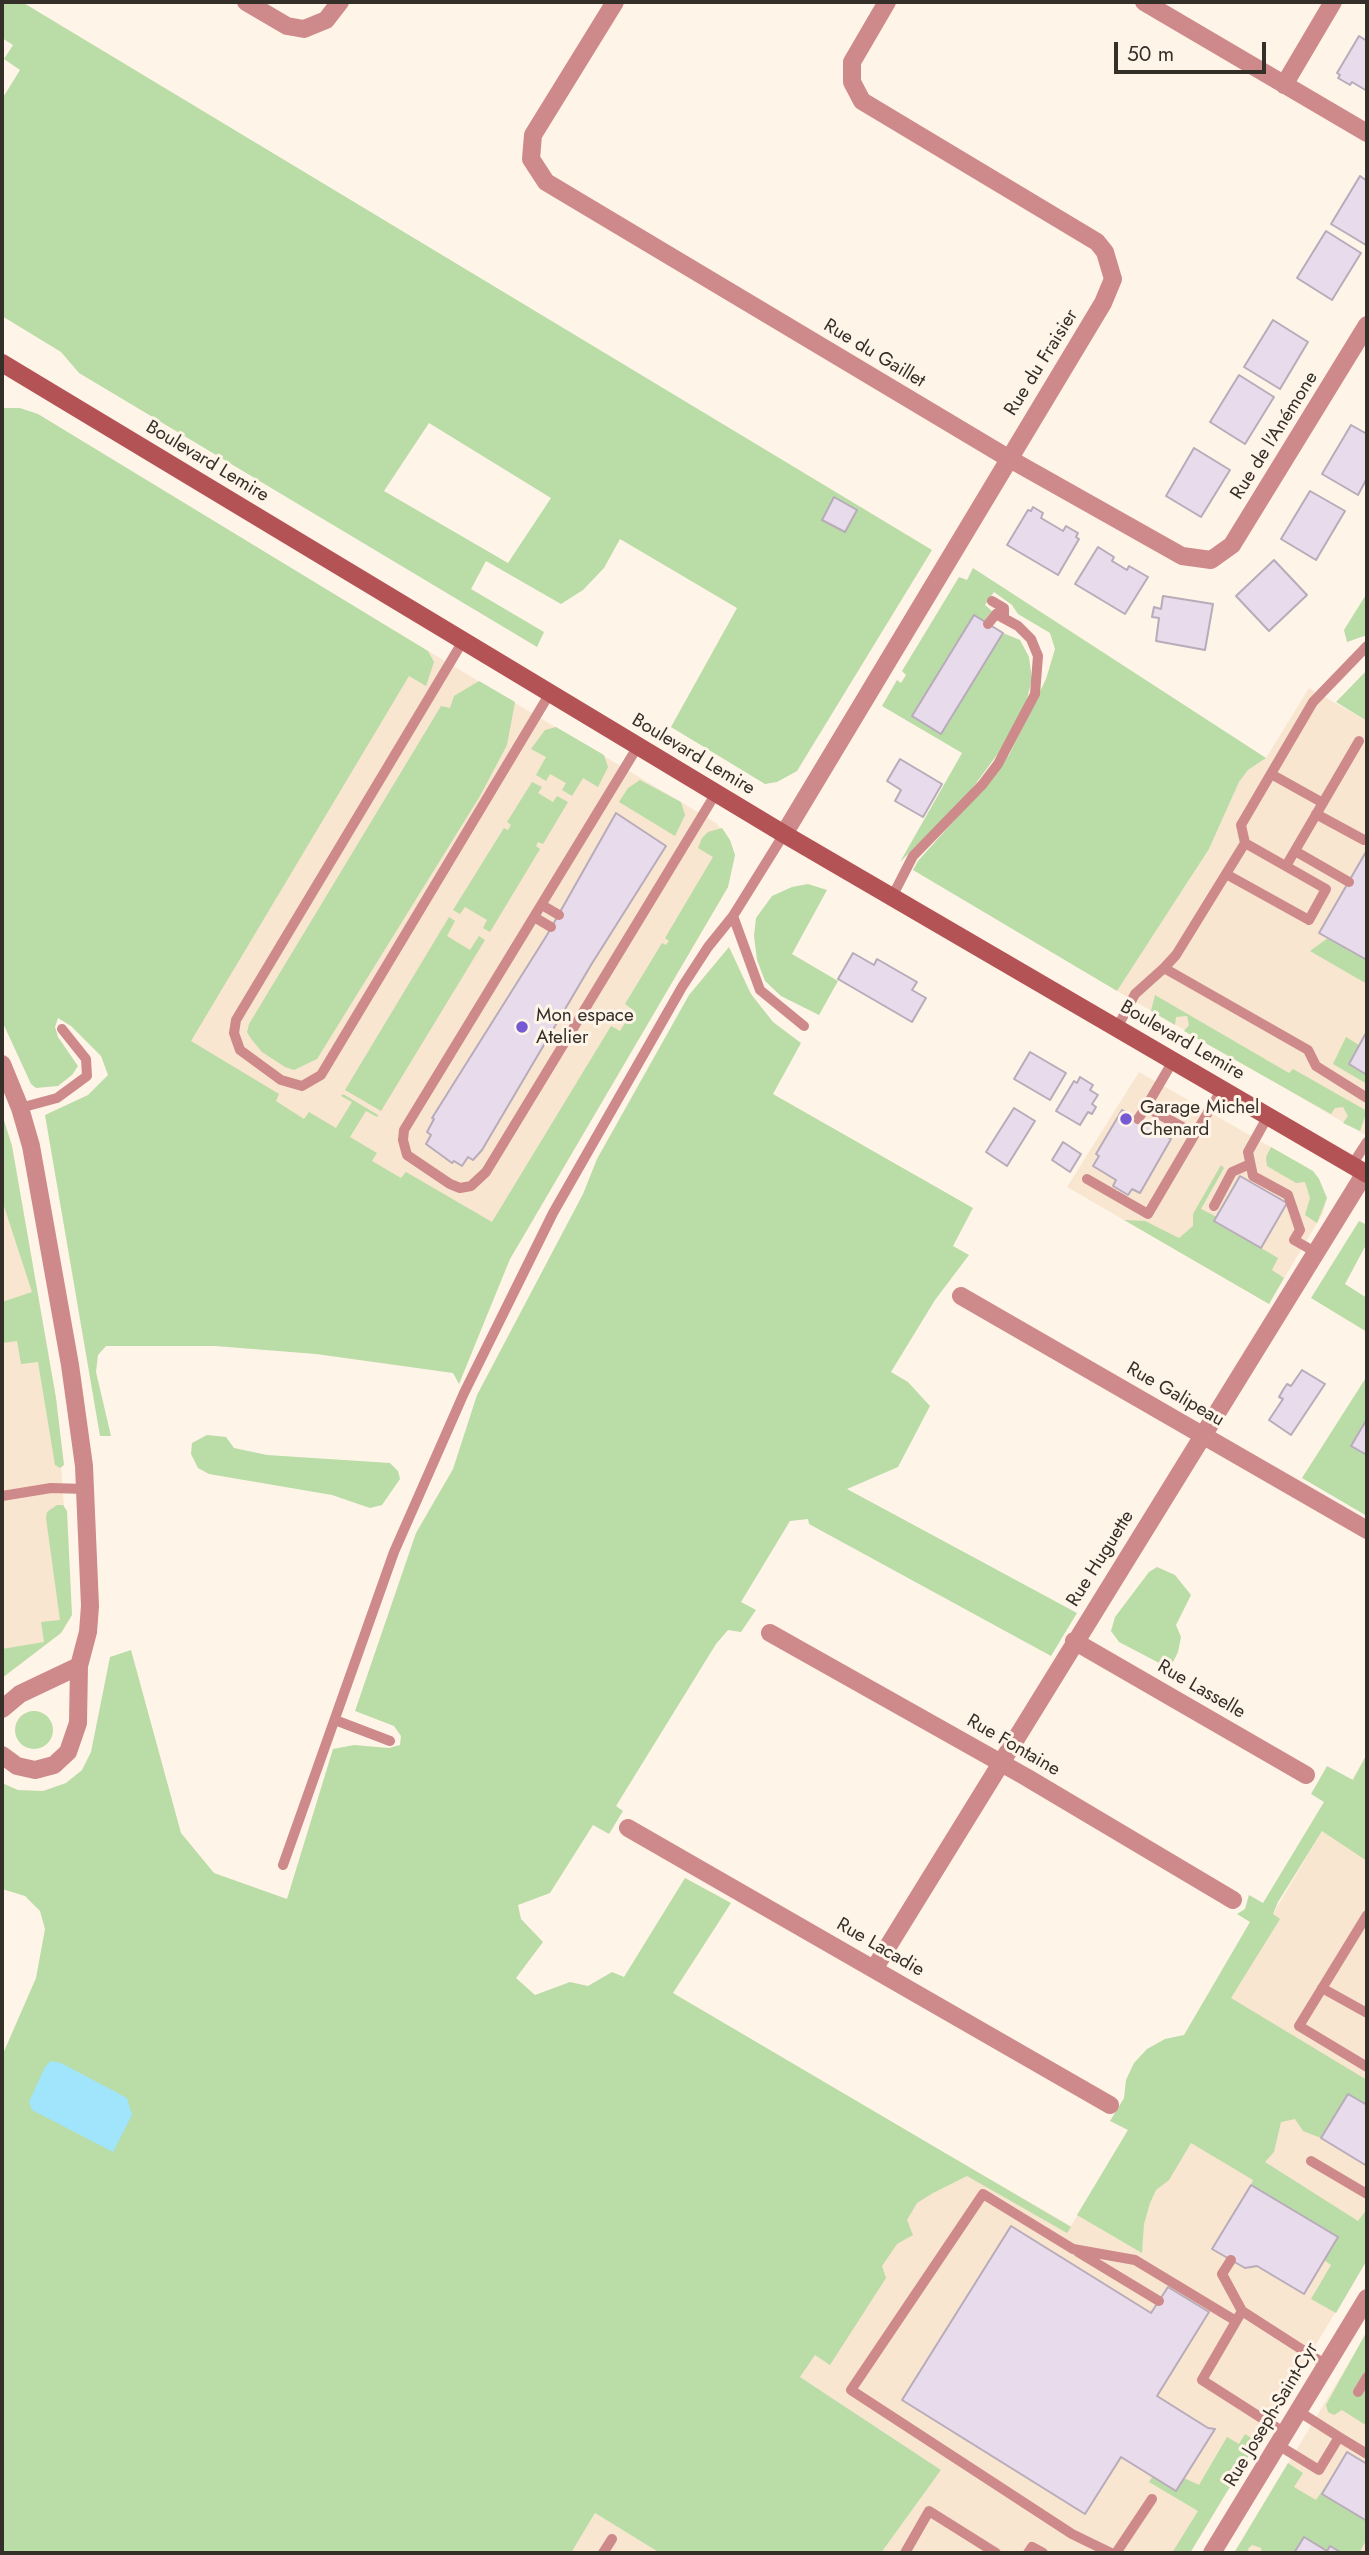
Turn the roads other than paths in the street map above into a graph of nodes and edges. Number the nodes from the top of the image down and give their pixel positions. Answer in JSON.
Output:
{"nodes":[{"id":1,"x":246,"y":2,"type":"edge"},
{"id":2,"x":340,"y":2,"type":"edge"},
{"id":3,"x":615,"y":2,"type":"edge"},
{"id":4,"x":887,"y":2,"type":"edge"},
{"id":5,"x":1144,"y":2,"type":"edge"},
{"id":6,"x":1333,"y":2,"type":"edge"},
{"id":7,"x":1284,"y":85,"type":"junction"},
{"id":8,"x":1367,"y":133,"type":"edge"},
{"id":9,"x":1367,"y":325,"type":"edge"},
{"id":10,"x":2,"y":363,"type":"edge"},
{"id":11,"x":1008,"y":458,"type":"junction"},
{"id":12,"x":1211,"y":559,"type":"joint"},
{"id":13,"x":992,"y":601,"type":"dead end"},
{"id":14,"x":1004,"y":617,"type":"junction"},
{"id":15,"x":988,"y":624,"type":"dead end"},
{"id":16,"x":463,"y":641,"type":"junction"},
{"id":17,"x":1367,"y":646,"type":"edge"},
{"id":18,"x":550,"y":693,"type":"junction"},
{"id":19,"x":1359,"y":741,"type":"dead end"},
{"id":20,"x":639,"y":746,"type":"junction"},
{"id":21,"x":1271,"y":774,"type":"junction"},
{"id":22,"x":716,"y":793,"type":"junction"},
{"id":23,"x":1323,"y":803,"type":"junction"},
{"id":24,"x":1316,"y":814,"type":"junction"},
{"id":25,"x":784,"y":834,"type":"junction"},
{"id":26,"x":1364,"y":841,"type":"dead end"},
{"id":27,"x":1245,"y":843,"type":"junction"},
{"id":28,"x":1295,"y":851,"type":"junction"},
{"id":29,"x":1286,"y":866,"type":"junction"},
{"id":30,"x":1226,"y":874,"type":"junction"},
{"id":31,"x":1349,"y":882,"type":"dead end"},
{"id":32,"x":892,"y":897,"type":"junction"},
{"id":33,"x":542,"y":905,"type":"junction"},
{"id":34,"x":559,"y":915,"type":"dead end"},
{"id":35,"x":733,"y":916,"type":"junction"},
{"id":36,"x":534,"y":917,"type":"junction"},
{"id":37,"x":551,"y":927,"type":"dead end"},
{"id":38,"x":1164,"y":968,"type":"junction"},
{"id":39,"x":804,"y":1026,"type":"dead end"},
{"id":40,"x":62,"y":1028,"type":"dead end"},
{"id":41,"x":1117,"y":1028,"type":"junction"},
{"id":42,"x":1173,"y":1061,"type":"junction"},
{"id":43,"x":2,"y":1064,"type":"edge"},
{"id":44,"x":1222,"y":1089,"type":"junction"},
{"id":45,"x":1367,"y":1098,"type":"edge"},
{"id":46,"x":1146,"y":1107,"type":"junction"},
{"id":47,"x":20,"y":1108,"type":"junction"},
{"id":48,"x":1268,"y":1116,"type":"junction"},
{"id":49,"x":1138,"y":1119,"type":"dead end"},
{"id":50,"x":1195,"y":1134,"type":"junction"},
{"id":51,"x":1367,"y":1142,"type":"edge"},
{"id":52,"x":1250,"y":1164,"type":"junction"},
{"id":53,"x":1362,"y":1171,"type":"edge"},
{"id":54,"x":1087,"y":1179,"type":"dead end"},
{"id":55,"x":1214,"y":1206,"type":"dead end"},
{"id":56,"x":1317,"y":1252,"type":"junction"},
{"id":57,"x":961,"y":1296,"type":"dead end"},
{"id":58,"x":1203,"y":1436,"type":"junction"},
{"id":59,"x":85,"y":1489,"type":"junction"},
{"id":60,"x":2,"y":1496,"type":"edge"},
{"id":61,"x":1367,"y":1530,"type":"edge"},
{"id":62,"x":770,"y":1633,"type":"dead end"},
{"id":63,"x":1074,"y":1641,"type":"junction"},
{"id":64,"x":79,"y":1667,"type":"junction"},
{"id":65,"x":2,"y":1709,"type":"edge"},
{"id":66,"x":335,"y":1720,"type":"junction"},
{"id":67,"x":390,"y":1741,"type":"dead end"},
{"id":68,"x":3,"y":1758,"type":"edge"},
{"id":69,"x":1001,"y":1762,"type":"junction"},
{"id":70,"x":1306,"y":1775,"type":"dead end"},
{"id":71,"x":628,"y":1828,"type":"dead end"},
{"id":72,"x":284,"y":1865,"type":"dead end"},
{"id":73,"x":1233,"y":1899,"type":"dead end"},
{"id":74,"x":1367,"y":1915,"type":"edge"},
{"id":75,"x":874,"y":1969,"type":"junction"},
{"id":76,"x":1322,"y":1988,"type":"junction"},
{"id":77,"x":1367,"y":2013,"type":"edge"},
{"id":78,"x":1367,"y":2067,"type":"edge"},
{"id":79,"x":1110,"y":2105,"type":"dead end"},
{"id":80,"x":1311,"y":2161,"type":"dead end"},
{"id":81,"x":1367,"y":2194,"type":"edge"},
{"id":82,"x":1073,"y":2249,"type":"junction"},
{"id":83,"x":1231,"y":2260,"type":"dead end"},
{"id":84,"x":1367,"y":2298,"type":"edge"},
{"id":85,"x":1159,"y":2301,"type":"dead end"},
{"id":86,"x":1239,"y":2316,"type":"junction"},
{"id":87,"x":1326,"y":2365,"type":"junction"},
{"id":88,"x":1367,"y":2377,"type":"edge"},
{"id":89,"x":1358,"y":2392,"type":"dead end"},
{"id":90,"x":1298,"y":2411,"type":"junction"},
{"id":91,"x":1339,"y":2437,"type":"junction"},
{"id":92,"x":1282,"y":2439,"type":"junction"},
{"id":93,"x":1367,"y":2454,"type":"edge"},
{"id":94,"x":1152,"y":2499,"type":"dead end"},
{"id":95,"x":612,"y":2539,"type":"dead end"},
{"id":96,"x":603,"y":2553,"type":"edge"},
{"id":97,"x":905,"y":2553,"type":"edge"},
{"id":98,"x":996,"y":2553,"type":"edge"},
{"id":99,"x":1028,"y":2553,"type":"edge"},
{"id":100,"x":1043,"y":2553,"type":"edge"},
{"id":101,"x":1111,"y":2553,"type":"edge"},
{"id":102,"x":1116,"y":2553,"type":"edge"},
{"id":103,"x":1212,"y":2553,"type":"edge"}],
"edges":[{"from":1,"to":2,"type":"street"},
{"from":3,"to":11,"type":"street","name":"Rue du Gaillet"},
{"from":4,"to":11,"type":"street","name":"Rue du Fraisier"},
{"from":5,"to":7,"type":"street"},
{"from":6,"to":7,"type":"street"},
{"from":7,"to":8,"type":"street"},
{"from":9,"to":12,"type":"street","name":"Rue de l'Anémone"},
{"from":10,"to":16,"type":"main road","name":"Boulevard Lemire"},
{"from":11,"to":12,"type":"street","name":"Rue du Gaillet"},
{"from":11,"to":25,"type":"street","name":"Rue du Fraisier"},
{"from":13,"to":14,"type":"lane"},
{"from":14,"to":15,"type":"lane"},
{"from":14,"to":32,"type":"lane"},
{"from":16,"to":18,"type":"main road","name":"Boulevard Lemire"},
{"from":16,"to":18,"type":"lane"},
{"from":17,"to":21,"type":"lane"},
{"from":18,"to":20,"type":"main road","name":"Boulevard Lemire"},
{"from":19,"to":23,"type":"lane"},
{"from":20,"to":22,"type":"main road","name":"Boulevard Lemire"},
{"from":20,"to":33,"type":"lane"},
{"from":21,"to":23,"type":"lane"},
{"from":21,"to":27,"type":"lane"},
{"from":22,"to":25,"type":"main road","name":"Boulevard Lemire"},
{"from":22,"to":36,"type":"lane"},
{"from":23,"to":24,"type":"lane"},
{"from":24,"to":26,"type":"lane"},
{"from":24,"to":28,"type":"lane"},
{"from":25,"to":32,"type":"main road","name":"Boulevard Lemire"},
{"from":25,"to":35,"type":"lane"},
{"from":27,"to":29,"type":"lane"},
{"from":27,"to":30,"type":"lane"},
{"from":28,"to":29,"type":"lane"},
{"from":28,"to":31,"type":"lane"},
{"from":29,"to":30,"type":"lane"},
{"from":30,"to":38,"type":"lane"},
{"from":32,"to":41,"type":"main road","name":"Boulevard Lemire"},
{"from":33,"to":34,"type":"lane"},
{"from":33,"to":36,"type":"lane"},
{"from":35,"to":39,"type":"lane"},
{"from":35,"to":66,"type":"lane"},
{"from":36,"to":37,"type":"lane"},
{"from":38,"to":41,"type":"lane"},
{"from":38,"to":45,"type":"lane"},
{"from":40,"to":47,"type":"lane"},
{"from":41,"to":42,"type":"main road","name":"Boulevard Lemire"},
{"from":42,"to":44,"type":"main road","name":"Boulevard Lemire"},
{"from":42,"to":46,"type":"lane"},
{"from":43,"to":47,"type":"street"},
{"from":44,"to":48,"type":"main road","name":"Boulevard Lemire"},
{"from":44,"to":50,"type":"lane"},
{"from":46,"to":49,"type":"lane"},
{"from":46,"to":50,"type":"lane"},
{"from":47,"to":59,"type":"street"},
{"from":48,"to":52,"type":"lane"},
{"from":48,"to":53,"type":"main road","name":"Boulevard Lemire"},
{"from":50,"to":54,"type":"lane"},
{"from":51,"to":53,"type":"lane"},
{"from":52,"to":55,"type":"lane"},
{"from":52,"to":56,"type":"lane"},
{"from":53,"to":56,"type":"street","name":"Rue Huguette"},
{"from":56,"to":58,"type":"street","name":"Rue Huguette"},
{"from":57,"to":58,"type":"street","name":"Rue Galipeau"},
{"from":58,"to":61,"type":"street","name":"Rue Galipeau"},
{"from":58,"to":63,"type":"street","name":"Rue Huguette"},
{"from":59,"to":60,"type":"lane"},
{"from":59,"to":64,"type":"street"},
{"from":62,"to":69,"type":"street","name":"Rue Fontaine"},
{"from":63,"to":69,"type":"street","name":"Rue Huguette"},
{"from":63,"to":70,"type":"street","name":"Rue Lasselle"},
{"from":64,"to":65,"type":"street"},
{"from":64,"to":68,"type":"street"},
{"from":66,"to":67,"type":"lane"},
{"from":66,"to":72,"type":"lane"},
{"from":69,"to":73,"type":"street","name":"Rue Fontaine"},
{"from":69,"to":75,"type":"street","name":"Rue Huguette"},
{"from":71,"to":75,"type":"street","name":"Rue Lacadie"},
{"from":74,"to":76,"type":"lane"},
{"from":75,"to":79,"type":"street","name":"Rue Lacadie"},
{"from":76,"to":77,"type":"lane"},
{"from":76,"to":78,"type":"lane"},
{"from":80,"to":81,"type":"lane"},
{"from":82,"to":85,"type":"lane"},
{"from":82,"to":86,"type":"lane"},
{"from":82,"to":101,"type":"lane"},
{"from":83,"to":86,"type":"lane"},
{"from":84,"to":87,"type":"street","name":"Rue Joseph-Saint-Cyr"},
{"from":86,"to":87,"type":"lane"},
{"from":86,"to":92,"type":"lane"},
{"from":87,"to":90,"type":"street","name":"Rue Joseph-Saint-Cyr"},
{"from":88,"to":89,"type":"lane"},
{"from":90,"to":91,"type":"lane"},
{"from":90,"to":92,"type":"street","name":"Rue Joseph-Saint-Cyr"},
{"from":91,"to":92,"type":"lane"},
{"from":91,"to":93,"type":"lane"},
{"from":92,"to":103,"type":"street","name":"Rue Joseph-Saint-Cyr"},
{"from":94,"to":102,"type":"lane"},
{"from":95,"to":96,"type":"lane"},
{"from":97,"to":98,"type":"lane"},
{"from":99,"to":100,"type":"lane"}]}
